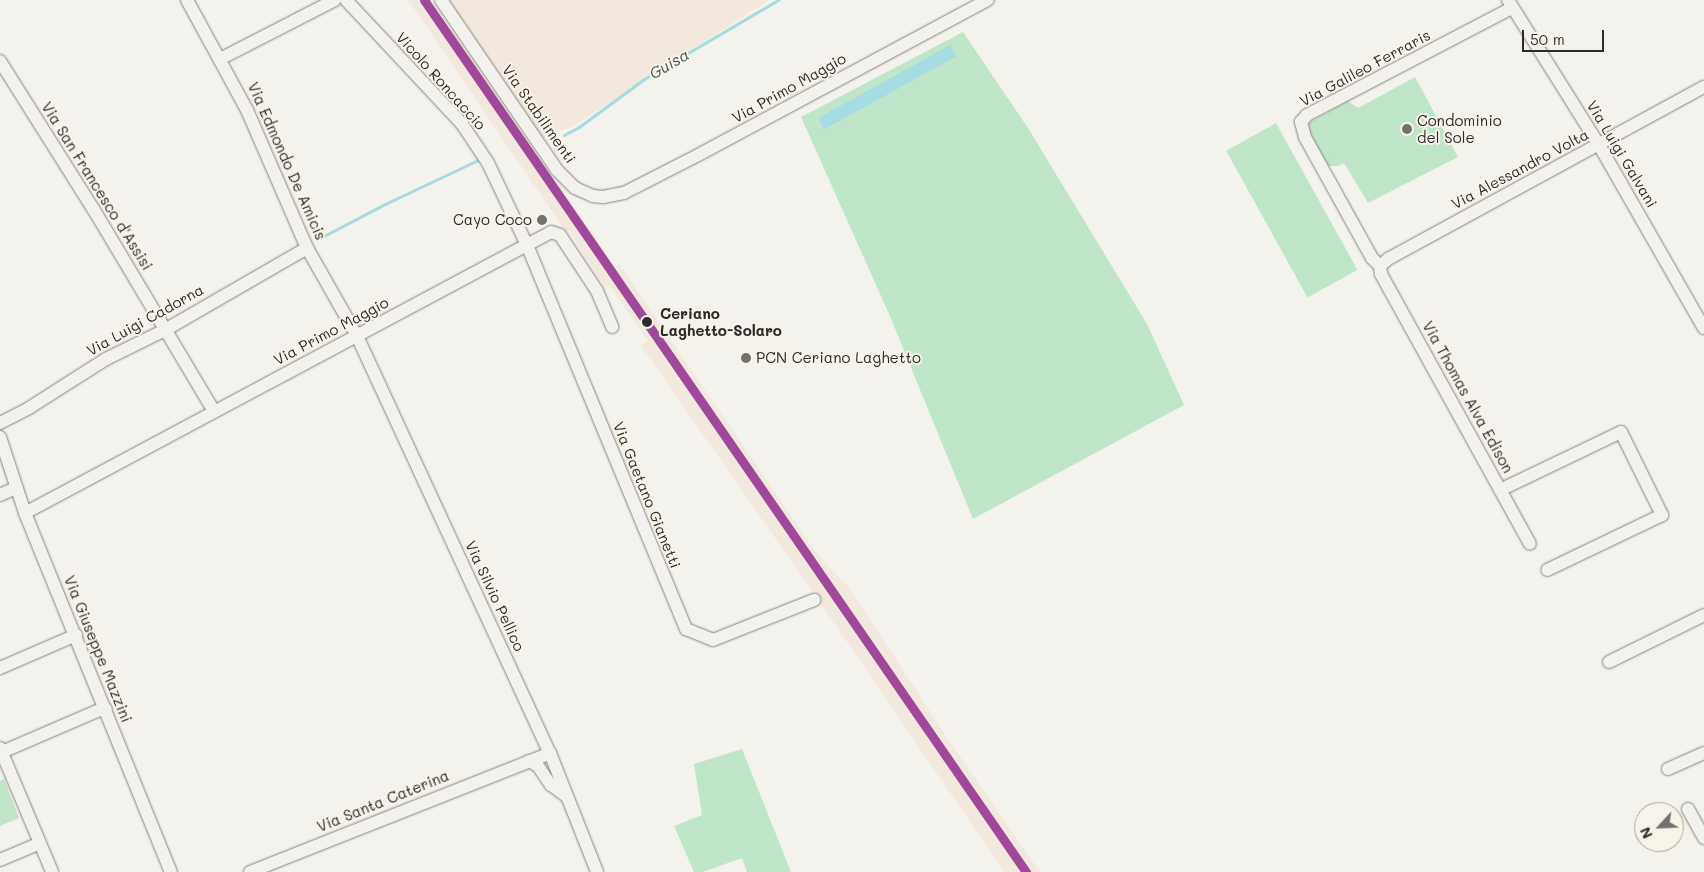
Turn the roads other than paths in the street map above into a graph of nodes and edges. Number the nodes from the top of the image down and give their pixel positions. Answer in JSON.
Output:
{"nodes":[{"id":1,"x":187,"y":0,"type":"edge"},
{"id":2,"x":335,"y":0,"type":"edge"},
{"id":3,"x":346,"y":0,"type":"edge"},
{"id":4,"x":441,"y":0,"type":"edge"},
{"id":5,"x":988,"y":0,"type":"edge"},
{"id":6,"x":1510,"y":4,"type":"edge"},
{"id":7,"x":220,"y":59,"type":"junction"},
{"id":8,"x":0,"y":61,"type":"edge"},
{"id":9,"x":1704,"y":88,"type":"edge"},
{"id":10,"x":1599,"y":145,"type":"junction"},
{"id":11,"x":638,"y":186,"type":"joint"},
{"id":12,"x":527,"y":246,"type":"junction"},
{"id":13,"x":307,"y":248,"type":"junction"},
{"id":14,"x":1380,"y":266,"type":"junction"},
{"id":15,"x":612,"y":327,"type":"dead end"},
{"id":16,"x":1704,"y":328,"type":"edge"},
{"id":17,"x":165,"y":330,"type":"junction"},
{"id":18,"x":357,"y":336,"type":"junction"},
{"id":19,"x":214,"y":411,"type":"junction"},
{"id":20,"x":0,"y":423,"type":"edge"},
{"id":21,"x":0,"y":437,"type":"edge"},
{"id":22,"x":16,"y":488,"type":"junction"},
{"id":23,"x":1500,"y":490,"type":"junction"},
{"id":24,"x":0,"y":495,"type":"edge"},
{"id":25,"x":25,"y":513,"type":"junction"},
{"id":26,"x":1530,"y":544,"type":"dead end"},
{"id":27,"x":1548,"y":570,"type":"dead end"},
{"id":28,"x":814,"y":600,"type":"dead end"},
{"id":29,"x":1704,"y":615,"type":"edge"},
{"id":30,"x":76,"y":635,"type":"junction"},
{"id":31,"x":1609,"y":662,"type":"dead end"},
{"id":32,"x":0,"y":668,"type":"edge"},
{"id":33,"x":106,"y":709,"type":"junction"},
{"id":34,"x":1,"y":750,"type":"edge"},
{"id":35,"x":550,"y":753,"type":"junction"},
{"id":36,"x":1704,"y":753,"type":"edge"},
{"id":37,"x":528,"y":761,"type":"junction"},
{"id":38,"x":1668,"y":769,"type":"dead end"},
{"id":39,"x":566,"y":796,"type":"junction"},
{"id":40,"x":1688,"y":809,"type":"dead end"},
{"id":41,"x":1704,"y":838,"type":"edge"},
{"id":42,"x":40,"y":843,"type":"junction"},
{"id":43,"x":0,"y":860,"type":"edge"},
{"id":44,"x":52,"y":872,"type":"edge"},
{"id":45,"x":171,"y":872,"type":"edge"},
{"id":46,"x":250,"y":872,"type":"edge"},
{"id":47,"x":597,"y":872,"type":"edge"}],
"edges":[{"from":1,"to":7,"type":"street","name":"Via Edmondo De Amicis"},
{"from":2,"to":7,"type":"street"},
{"from":3,"to":12,"type":"street","name":"Vicolo Roncaccio"},
{"from":4,"to":11,"type":"street","name":"Via Stabilimenti"},
{"from":5,"to":11,"type":"street","name":"Via Primo Maggio"},
{"from":6,"to":10,"type":"street","name":"Via Luigi Galvani"},
{"from":6,"to":14,"type":"street","name":"Via Galileo Ferraris"},
{"from":7,"to":13,"type":"street","name":"Via Edmondo De Amicis"},
{"from":8,"to":17,"type":"street","name":"Via San Francesco d'Assisi"},
{"from":9,"to":10,"type":"street","name":"Via Alessandro Volta"},
{"from":10,"to":14,"type":"street","name":"Via Alessandro Volta"},
{"from":10,"to":16,"type":"street","name":"Via Luigi Galvani"},
{"from":12,"to":15,"type":"street","name":"Via Primo Maggio"},
{"from":12,"to":18,"type":"street","name":"Via Primo Maggio"},
{"from":12,"to":28,"type":"street","name":"Via Gaetano Gianetti"},
{"from":13,"to":17,"type":"street","name":"Via Luigi Cadorna"},
{"from":13,"to":18,"type":"street","name":"Via Edmondo De Amicis"},
{"from":14,"to":23,"type":"street","name":"Via Thomas Alva Edison"},
{"from":17,"to":19,"type":"street","name":"Via San Francesco d'Assisi"},
{"from":17,"to":20,"type":"street","name":"Via Luigi Cadorna"},
{"from":18,"to":19,"type":"street","name":"Via Primo Maggio"},
{"from":18,"to":35,"type":"street","name":"Via Silvio Pellico"},
{"from":19,"to":25,"type":"street","name":"Via Primo Maggio"},
{"from":21,"to":22,"type":"street","name":"Via Giuseppe Mazzini"},
{"from":22,"to":24,"type":"street"},
{"from":22,"to":25,"type":"street","name":"Via Giuseppe Mazzini"},
{"from":23,"to":26,"type":"street","name":"Via Thomas Alva Edison"},
{"from":23,"to":27,"type":"street"},
{"from":25,"to":30,"type":"street","name":"Via Giuseppe Mazzini"},
{"from":29,"to":31,"type":"street"},
{"from":30,"to":32,"type":"street"},
{"from":30,"to":33,"type":"street","name":"Via Giuseppe Mazzini"},
{"from":33,"to":34,"type":"street"},
{"from":33,"to":45,"type":"street","name":"Via Giuseppe Mazzini"},
{"from":34,"to":42,"type":"street"},
{"from":35,"to":37,"type":"street","name":"Via Santa Caterina"},
{"from":35,"to":39,"type":"street","name":"Via Silvio Pellico"},
{"from":36,"to":38,"type":"street"},
{"from":37,"to":39,"type":"street"},
{"from":37,"to":46,"type":"street","name":"Via Santa Caterina"},
{"from":39,"to":47,"type":"street","name":"Via Silvio Pellico"},
{"from":40,"to":41,"type":"street"},
{"from":42,"to":43,"type":"street"},
{"from":42,"to":44,"type":"street"}]}
